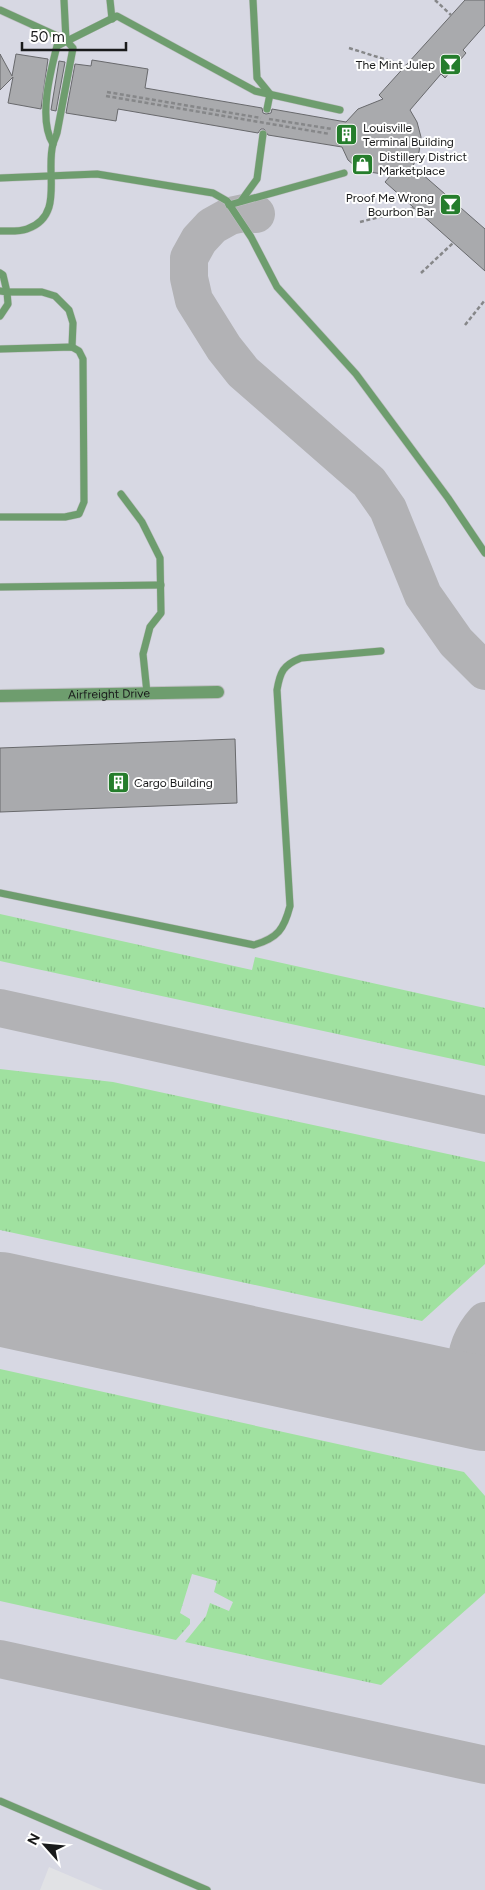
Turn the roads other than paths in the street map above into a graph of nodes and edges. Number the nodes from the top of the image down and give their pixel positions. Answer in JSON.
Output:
{"nodes":[{"id":1,"x":64,"y":0,"type":"edge"},
{"id":2,"x":109,"y":0,"type":"edge"},
{"id":3,"x":118,"y":0,"type":"edge"},
{"id":4,"x":253,"y":0,"type":"edge"},
{"id":5,"x":0,"y":10,"type":"edge"},
{"id":6,"x":112,"y":19,"type":"junction"},
{"id":7,"x":66,"y":40,"type":"junction"},
{"id":8,"x":270,"y":94,"type":"junction"},
{"id":9,"x":267,"y":108,"type":"dead end"},
{"id":10,"x":340,"y":110,"type":"dead end"},
{"id":11,"x":263,"y":134,"type":"dead end"},
{"id":12,"x":52,"y":144,"type":"junction"},
{"id":13,"x":344,"y":173,"type":"dead end"},
{"id":14,"x":52,"y":174,"type":"junction"},
{"id":15,"x":0,"y":178,"type":"edge"},
{"id":16,"x":241,"y":202,"type":"junction"},
{"id":17,"x":229,"y":205,"type":"junction"},
{"id":18,"x":0,"y":231,"type":"edge"},
{"id":19,"x":0,"y":273,"type":"edge"},
{"id":20,"x":3,"y":292,"type":"edge"},
{"id":21,"x":0,"y":316,"type":"edge"},
{"id":22,"x":72,"y":347,"type":"junction"},
{"id":23,"x":0,"y":349,"type":"edge"},
{"id":24,"x":120,"y":494,"type":"dead end"},
{"id":25,"x":0,"y":517,"type":"edge"},
{"id":26,"x":485,"y":553,"type":"edge"},
{"id":27,"x":161,"y":585,"type":"junction"},
{"id":28,"x":0,"y":587,"type":"edge"},
{"id":29,"x":381,"y":651,"type":"dead end"},
{"id":30,"x":218,"y":692,"type":"dead end"},
{"id":31,"x":146,"y":693,"type":"junction"},
{"id":32,"x":0,"y":696,"type":"edge"},
{"id":33,"x":0,"y":893,"type":"edge"},
{"id":34,"x":0,"y":1802,"type":"edge"},
{"id":35,"x":207,"y":1890,"type":"edge"}],
"edges":[{"from":1,"to":7,"type":"lane"},
{"from":2,"to":3,"type":"lane"},
{"from":2,"to":6,"type":"lane"},
{"from":4,"to":8,"type":"lane"},
{"from":5,"to":7,"type":"lane"},
{"from":6,"to":7,"type":"lane"},
{"from":6,"to":8,"type":"lane"},
{"from":7,"to":12,"type":"lane"},
{"from":7,"to":12,"type":"lane"},
{"from":8,"to":9,"type":"lane"},
{"from":8,"to":10,"type":"lane"},
{"from":11,"to":16,"type":"lane"},
{"from":12,"to":14,"type":"lane"},
{"from":13,"to":16,"type":"lane"},
{"from":14,"to":15,"type":"lane"},
{"from":14,"to":17,"type":"lane"},
{"from":14,"to":18,"type":"lane"},
{"from":16,"to":17,"type":"lane"},
{"from":17,"to":26,"type":"lane"},
{"from":19,"to":20,"type":"lane"},
{"from":20,"to":21,"type":"lane"},
{"from":20,"to":22,"type":"lane"},
{"from":22,"to":23,"type":"lane"},
{"from":22,"to":25,"type":"lane"},
{"from":24,"to":27,"type":"lane"},
{"from":27,"to":28,"type":"lane"},
{"from":27,"to":31,"type":"lane"},
{"from":29,"to":33,"type":"lane"},
{"from":30,"to":31,"type":"street","name":"Airfreight Drive"},
{"from":31,"to":32,"type":"street","name":"Airfreight Drive"},
{"from":34,"to":35,"type":"lane"}]}
